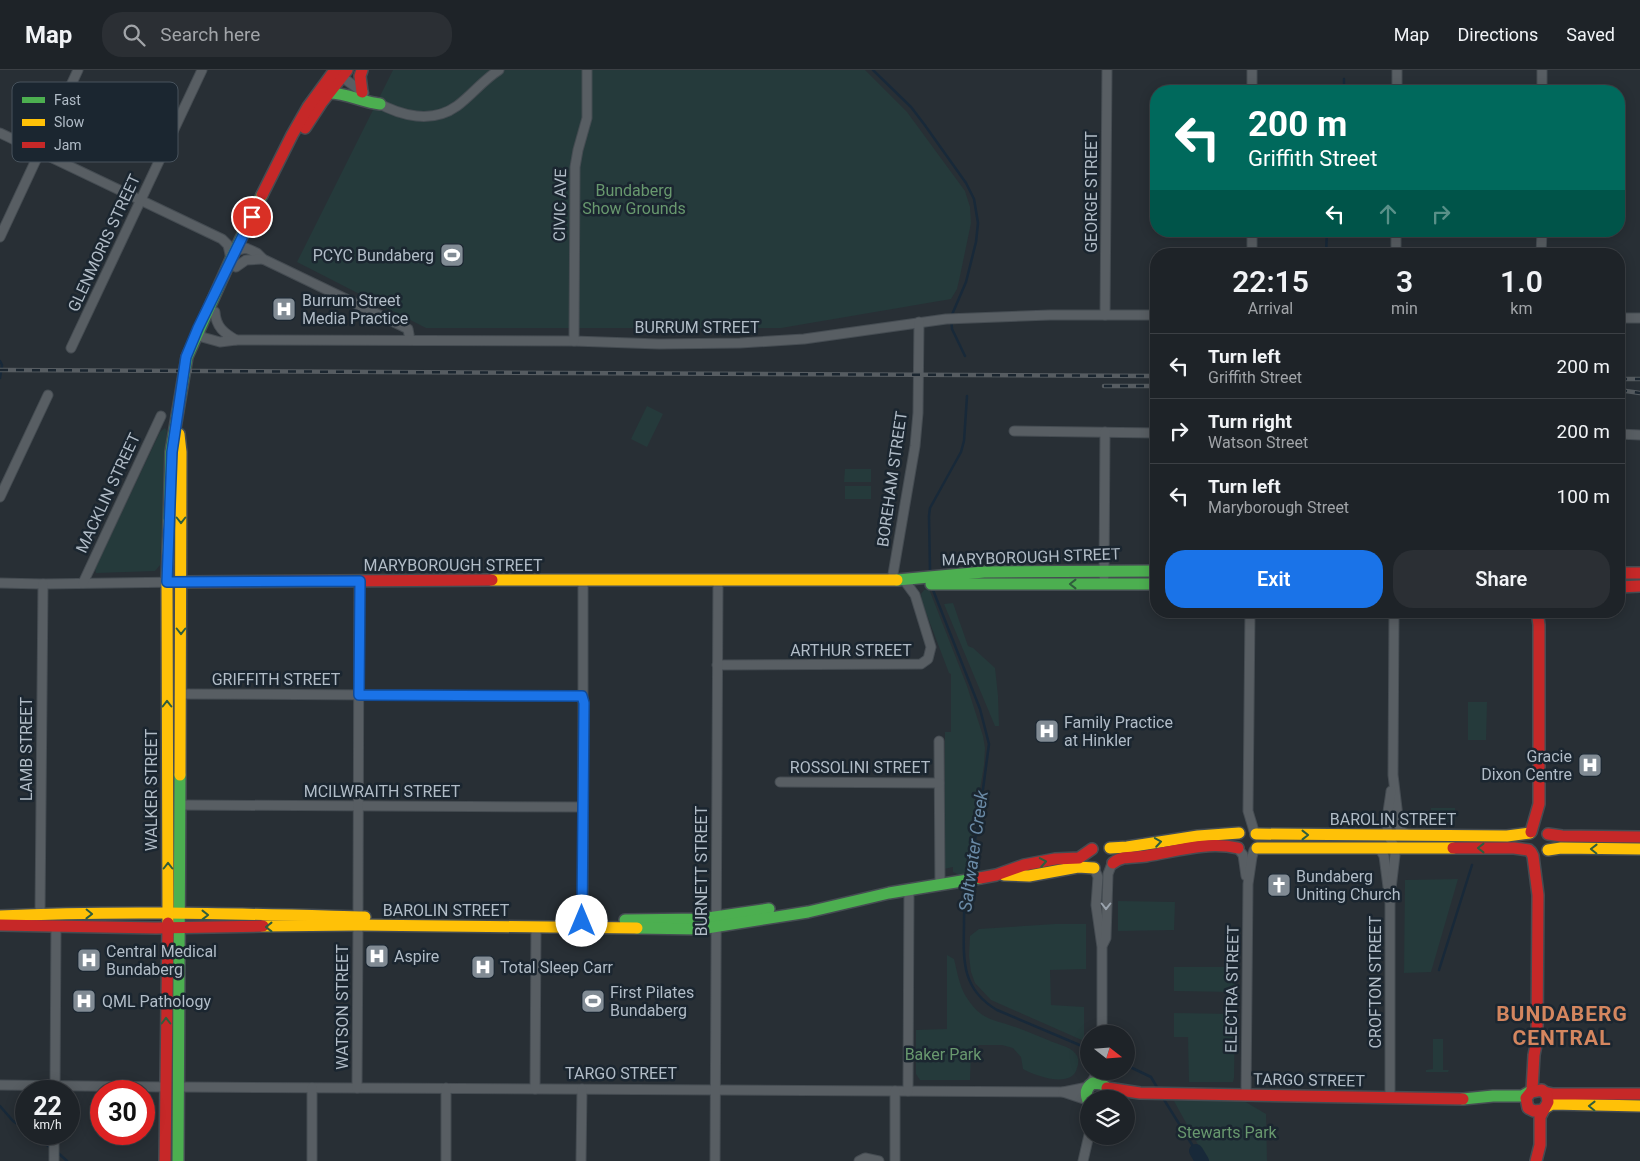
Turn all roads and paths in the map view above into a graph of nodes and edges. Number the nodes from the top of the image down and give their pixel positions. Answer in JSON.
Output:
{"nodes":[{"id":1,"x":78,"y":70,"type":"edge"},
{"id":2,"x":202,"y":70,"type":"edge"},
{"id":3,"x":362,"y":70,"type":"edge"},
{"id":4,"x":499,"y":70,"type":"edge"},
{"id":5,"x":587,"y":70,"type":"edge"},
{"id":6,"x":1107,"y":70,"type":"edge"},
{"id":7,"x":1252,"y":70,"type":"edge"},
{"id":8,"x":1397,"y":70,"type":"edge"},
{"id":9,"x":1542,"y":70,"type":"edge"},
{"id":10,"x":338,"y":72,"type":"edge"},
{"id":11,"x":72,"y":82,"type":"edge"},
{"id":12,"x":1252,"y":85,"type":"edge"},
{"id":13,"x":1397,"y":85,"type":"edge"},
{"id":14,"x":1542,"y":85,"type":"edge"},
{"id":15,"x":362,"y":92,"type":"junction"},
{"id":16,"x":329,"y":93,"type":"junction"},
{"id":17,"x":380,"y":104,"type":"junction"},
{"id":18,"x":178,"y":121,"type":"edge"},
{"id":19,"x":0,"y":133,"type":"edge"},
{"id":20,"x":12,"y":139,"type":"edge"},
{"id":21,"x":35,"y":162,"type":"edge"},
{"id":22,"x":60,"y":162,"type":"edge"},
{"id":23,"x":158,"y":162,"type":"edge"},
{"id":24,"x":140,"y":201,"type":"junction"},
{"id":25,"x":243,"y":235,"type":"junction"},
{"id":26,"x":0,"y":237,"type":"edge"},
{"id":27,"x":222,"y":240,"type":"junction"},
{"id":28,"x":237,"y":256,"type":"junction"},
{"id":29,"x":263,"y":259,"type":"junction"},
{"id":30,"x":215,"y":312,"type":"junction"},
{"id":31,"x":1106,"y":315,"type":"junction"},
{"id":32,"x":1150,"y":315,"type":"edge"},
{"id":33,"x":1625,"y":318,"type":"edge"},
{"id":34,"x":1640,"y":318,"type":"edge"},
{"id":35,"x":919,"y":322,"type":"junction"},
{"id":36,"x":200,"y":332,"type":"junction"},
{"id":37,"x":236,"y":340,"type":"junction"},
{"id":38,"x":410,"y":340,"type":"junction"},
{"id":39,"x":574,"y":342,"type":"junction"},
{"id":40,"x":71,"y":348,"type":"dead end"},
{"id":41,"x":48,"y":395,"type":"dead end"},
{"id":42,"x":161,"y":416,"type":"dead end"},
{"id":43,"x":177,"y":419,"type":"junction"},
{"id":44,"x":1014,"y":431,"type":"dead end"},
{"id":45,"x":1105,"y":432,"type":"junction"},
{"id":46,"x":1150,"y":433,"type":"edge"},
{"id":47,"x":1625,"y":434,"type":"edge"},
{"id":48,"x":1640,"y":435,"type":"edge"},
{"id":49,"x":0,"y":497,"type":"edge"},
{"id":50,"x":1104,"y":570,"type":"junction"},
{"id":51,"x":1150,"y":571,"type":"edge"},
{"id":52,"x":1625,"y":573,"type":"edge"},
{"id":53,"x":1640,"y":573,"type":"edge"},
{"id":54,"x":892,"y":580,"type":"junction"},
{"id":55,"x":905,"y":580,"type":"junction"},
{"id":56,"x":360,"y":581,"type":"junction"},
{"id":57,"x":583,"y":581,"type":"junction"},
{"id":58,"x":718,"y":581,"type":"junction"},
{"id":59,"x":167,"y":582,"type":"junction"},
{"id":60,"x":181,"y":582,"type":"junction"},
{"id":61,"x":0,"y":583,"type":"edge"},
{"id":62,"x":82,"y":583,"type":"junction"},
{"id":63,"x":43,"y":584,"type":"junction"},
{"id":64,"x":1103,"y":584,"type":"junction"},
{"id":65,"x":1150,"y":584,"type":"edge"},
{"id":66,"x":1625,"y":586,"type":"edge"},
{"id":67,"x":1640,"y":586,"type":"edge"},
{"id":68,"x":1250,"y":618,"type":"edge"},
{"id":69,"x":1394,"y":618,"type":"edge"},
{"id":70,"x":1538,"y":618,"type":"edge"},
{"id":71,"x":1540,"y":618,"type":"edge"},
{"id":72,"x":1539,"y":625,"type":"junction"},
{"id":73,"x":717,"y":665,"type":"junction"},
{"id":74,"x":181,"y":694,"type":"junction"},
{"id":75,"x":359,"y":695,"type":"junction"},
{"id":76,"x":582,"y":696,"type":"junction"},
{"id":77,"x":939,"y":741,"type":"dead end"},
{"id":78,"x":1393,"y":775,"type":"junction"},
{"id":79,"x":780,"y":782,"type":"dead end"},
{"id":80,"x":939,"y":783,"type":"junction"},
{"id":81,"x":1539,"y":804,"type":"junction"},
{"id":82,"x":180,"y":805,"type":"junction"},
{"id":83,"x":358,"y":806,"type":"junction"},
{"id":84,"x":583,"y":807,"type":"junction"},
{"id":85,"x":1248,"y":812,"type":"junction"},
{"id":86,"x":1240,"y":832,"type":"junction"},
{"id":87,"x":1255,"y":832,"type":"junction"},
{"id":88,"x":1531,"y":833,"type":"junction"},
{"id":89,"x":1547,"y":833,"type":"junction"},
{"id":90,"x":1382,"y":835,"type":"junction"},
{"id":91,"x":1412,"y":836,"type":"junction"},
{"id":92,"x":1640,"y":836,"type":"edge"},
{"id":93,"x":1373,"y":847,"type":"junction"},
{"id":94,"x":1395,"y":847,"type":"junction"},
{"id":95,"x":1408,"y":847,"type":"junction"},
{"id":96,"x":1110,"y":848,"type":"junction"},
{"id":97,"x":1092,"y":849,"type":"junction"},
{"id":98,"x":1239,"y":849,"type":"junction"},
{"id":99,"x":1256,"y":849,"type":"junction"},
{"id":100,"x":1640,"y":849,"type":"edge"},
{"id":101,"x":1530,"y":851,"type":"junction"},
{"id":102,"x":1548,"y":851,"type":"junction"},
{"id":103,"x":1112,"y":864,"type":"junction"},
{"id":104,"x":1094,"y":868,"type":"junction"},
{"id":105,"x":996,"y":875,"type":"junction"},
{"id":106,"x":1248,"y":884,"type":"junction"},
{"id":107,"x":940,"y":885,"type":"junction"},
{"id":108,"x":909,"y":890,"type":"junction"},
{"id":109,"x":1538,"y":895,"type":"junction"},
{"id":110,"x":1390,"y":898,"type":"junction"},
{"id":111,"x":40,"y":914,"type":"junction"},
{"id":112,"x":167,"y":915,"type":"junction"},
{"id":113,"x":180,"y":915,"type":"junction"},
{"id":114,"x":0,"y":916,"type":"edge"},
{"id":115,"x":358,"y":921,"type":"junction"},
{"id":116,"x":582,"y":921,"type":"junction"},
{"id":117,"x":716,"y":922,"type":"junction"},
{"id":118,"x":0,"y":925,"type":"edge"},
{"id":119,"x":56,"y":927,"type":"junction"},
{"id":120,"x":536,"y":927,"type":"junction"},
{"id":121,"x":167,"y":928,"type":"junction"},
{"id":122,"x":180,"y":928,"type":"junction"},
{"id":123,"x":1102,"y":947,"type":"junction"},
{"id":124,"x":1102,"y":1025,"type":"edge"},
{"id":125,"x":180,"y":1026,"type":"junction"},
{"id":126,"x":55,"y":1080,"type":"edge"},
{"id":127,"x":1093,"y":1080,"type":"edge"},
{"id":128,"x":0,"y":1085,"type":"edge"},
{"id":129,"x":15,"y":1086,"type":"edge"},
{"id":130,"x":1089,"y":1086,"type":"junction"},
{"id":131,"x":179,"y":1087,"type":"junction"},
{"id":132,"x":166,"y":1088,"type":"junction"},
{"id":133,"x":312,"y":1088,"type":"junction"},
{"id":134,"x":356,"y":1088,"type":"junction"},
{"id":135,"x":446,"y":1088,"type":"junction"},
{"id":136,"x":80,"y":1089,"type":"edge"},
{"id":137,"x":535,"y":1089,"type":"junction"},
{"id":138,"x":582,"y":1089,"type":"junction"},
{"id":139,"x":715,"y":1090,"type":"junction"},
{"id":140,"x":1087,"y":1090,"type":"edge"},
{"id":141,"x":1106,"y":1090,"type":"edge"},
{"id":142,"x":895,"y":1091,"type":"junction"},
{"id":143,"x":908,"y":1091,"type":"junction"},
{"id":144,"x":1537,"y":1091,"type":"junction"},
{"id":145,"x":1063,"y":1092,"type":"junction"},
{"id":146,"x":1135,"y":1093,"type":"edge"},
{"id":147,"x":1142,"y":1093,"type":"junction"},
{"id":148,"x":1619,"y":1094,"type":"junction"},
{"id":149,"x":1640,"y":1094,"type":"edge"},
{"id":150,"x":1135,"y":1095,"type":"edge"},
{"id":151,"x":1246,"y":1095,"type":"junction"},
{"id":152,"x":1080,"y":1098,"type":"edge"},
{"id":153,"x":1390,"y":1098,"type":"junction"},
{"id":154,"x":1477,"y":1099,"type":"junction"},
{"id":155,"x":1619,"y":1106,"type":"junction"},
{"id":156,"x":1640,"y":1106,"type":"edge"},
{"id":157,"x":1530,"y":1109,"type":"junction"},
{"id":158,"x":1544,"y":1109,"type":"junction"},
{"id":159,"x":166,"y":1141,"type":"junction"},
{"id":160,"x":54,"y":1145,"type":"edge"},
{"id":161,"x":1087,"y":1145,"type":"edge"},
{"id":162,"x":54,"y":1159,"type":"edge"},
{"id":163,"x":1536,"y":1160,"type":"edge"},
{"id":164,"x":165,"y":1161,"type":"edge"},
{"id":165,"x":178,"y":1161,"type":"edge"},
{"id":166,"x":312,"y":1161,"type":"edge"},
{"id":167,"x":446,"y":1161,"type":"edge"},
{"id":168,"x":581,"y":1161,"type":"edge"},
{"id":169,"x":715,"y":1161,"type":"edge"},
{"id":170,"x":859,"y":1161,"type":"edge"},
{"id":171,"x":878,"y":1161,"type":"edge"},
{"id":172,"x":894,"y":1161,"type":"edge"},
{"id":173,"x":1083,"y":1161,"type":"edge"}],
"edges":[{"from":1,"to":11,"type":"street"},
{"from":2,"to":18,"type":"street","name":"GLENMORIS STREET"},
{"from":3,"to":15,"type":"main road"},
{"from":4,"to":17,"type":"street"},
{"from":5,"to":39,"type":"street","name":"CIVIC AVE"},
{"from":6,"to":31,"type":"street","name":"GEORGE STREET"},
{"from":7,"to":12,"type":"street"},
{"from":8,"to":13,"type":"street"},
{"from":9,"to":14,"type":"street"},
{"from":10,"to":15,"type":"street"},
{"from":10,"to":16,"type":"main road","name":"WALKER STREET"},
{"from":10,"to":25,"type":"main road","name":"WALKER STREET"},
{"from":15,"to":17,"type":"street"},
{"from":16,"to":17,"type":"main road"},
{"from":16,"to":28,"type":"main road","name":"WALKER STREET"},
{"from":19,"to":20,"type":"street"},
{"from":21,"to":26,"type":"street"},
{"from":22,"to":24,"type":"street"},
{"from":23,"to":24,"type":"street","name":"GLENMORIS STREET"},
{"from":24,"to":27,"type":"street"},
{"from":24,"to":40,"type":"street","name":"GLENMORIS STREET"},
{"from":25,"to":27,"type":"street"},
{"from":25,"to":28,"type":"main road","name":"WALKER STREET"},
{"from":27,"to":28,"type":"street"},
{"from":28,"to":29,"type":"street"},
{"from":28,"to":29,"type":"street"},
{"from":28,"to":30,"type":"main road","name":"WALKER STREET"},
{"from":28,"to":36,"type":"main road","name":"WALKER STREET"},
{"from":29,"to":38,"type":"street"},
{"from":30,"to":36,"type":"main road","name":"WALKER STREET"},
{"from":30,"to":37,"type":"street"},
{"from":31,"to":32,"type":"street","name":"BURRUM STREET"},
{"from":31,"to":35,"type":"street","name":"BURRUM STREET"},
{"from":33,"to":34,"type":"street"},
{"from":35,"to":39,"type":"street","name":"BURRUM STREET"},
{"from":35,"to":54,"type":"street","name":"BOREHAM STREET"},
{"from":36,"to":37,"type":"street","name":"BURRUM STREET"},
{"from":36,"to":43,"type":"main road","name":"WALKER STREET"},
{"from":37,"to":38,"type":"street","name":"BURRUM STREET"},
{"from":38,"to":39,"type":"street","name":"BURRUM STREET"},
{"from":41,"to":49,"type":"street"},
{"from":42,"to":62,"type":"street","name":"MACKLIN STREET"},
{"from":43,"to":59,"type":"main road","name":"WALKER STREET"},
{"from":43,"to":60,"type":"main road","name":"WALKER STREET","one_way":true},
{"from":44,"to":45,"type":"street"},
{"from":45,"to":46,"type":"street"},
{"from":45,"to":50,"type":"street"},
{"from":47,"to":48,"type":"street"},
{"from":50,"to":51,"type":"main road","name":"MARYBOROUGH STREET"},
{"from":50,"to":55,"type":"main road","name":"MARYBOROUGH STREET"},
{"from":50,"to":64,"type":"street"},
{"from":52,"to":53,"type":"main road"},
{"from":54,"to":55,"type":"main road","name":"MARYBOROUGH STREET"},
{"from":54,"to":58,"type":"main road","name":"MARYBOROUGH STREET"},
{"from":64,"to":55,"type":"main road","name":"MARYBOROUGH STREET","one_way":true},
{"from":55,"to":73,"type":"street","name":"ARTHUR STREET"},
{"from":56,"to":57,"type":"main road","name":"MARYBOROUGH STREET"},
{"from":56,"to":60,"type":"main road","name":"MARYBOROUGH STREET"},
{"from":56,"to":75,"type":"street","name":"WATSON STREET"},
{"from":57,"to":58,"type":"main road","name":"MARYBOROUGH STREET"},
{"from":57,"to":76,"type":"street"},
{"from":58,"to":73,"type":"street","name":"BURNETT STREET"},
{"from":59,"to":60,"type":"street","name":"MARYBOROUGH STREET"},
{"from":59,"to":62,"type":"street","name":"MARYBOROUGH STREET"},
{"from":112,"to":59,"type":"main road","name":"WALKER STREET","one_way":true},
{"from":60,"to":74,"type":"main road","name":"WALKER STREET","one_way":true},
{"from":61,"to":63,"type":"street","name":"MARYBOROUGH STREET"},
{"from":62,"to":63,"type":"street","name":"MARYBOROUGH STREET"},
{"from":63,"to":111,"type":"street","name":"LAMB STREET"},
{"from":64,"to":65,"type":"main road","name":"MARYBOROUGH STREET"},
{"from":66,"to":67,"type":"main road"},
{"from":68,"to":85,"type":"street"},
{"from":69,"to":78,"type":"street"},
{"from":70,"to":72,"type":"main road"},
{"from":71,"to":72,"type":"main road"},
{"from":72,"to":81,"type":"main road"},
{"from":73,"to":117,"type":"street","name":"BURNETT STREET"},
{"from":74,"to":75,"type":"street","name":"GRIFFITH STREET"},
{"from":74,"to":82,"type":"main road","name":"WALKER STREET"},
{"from":75,"to":76,"type":"street","name":"GRIFFITH STREET"},
{"from":75,"to":83,"type":"street","name":"WATSON STREET"},
{"from":76,"to":84,"type":"street"},
{"from":77,"to":80,"type":"street"},
{"from":78,"to":90,"type":"street"},
{"from":78,"to":91,"type":"street"},
{"from":79,"to":80,"type":"street","name":"ROSSOLINI STREET"},
{"from":80,"to":107,"type":"street"},
{"from":81,"to":88,"type":"main road"},
{"from":81,"to":89,"type":"main road"},
{"from":82,"to":83,"type":"street","name":"MCILWRAITH STREET"},
{"from":82,"to":113,"type":"main road","name":"WALKER STREET"},
{"from":83,"to":84,"type":"street","name":"MCILWRAITH STREET"},
{"from":83,"to":115,"type":"street","name":"WATSON STREET"},
{"from":84,"to":116,"type":"street"},
{"from":85,"to":86,"type":"street"},
{"from":85,"to":87,"type":"street"},
{"from":86,"to":87,"type":"main road"},
{"from":96,"to":86,"type":"main road","one_way":true},
{"from":86,"to":98,"type":"main road"},
{"from":87,"to":90,"type":"main road","name":"BAROLIN STREET","one_way":true},
{"from":87,"to":99,"type":"main road"},
{"from":88,"to":89,"type":"main road"},
{"from":88,"to":91,"type":"main road","name":"BAROLIN STREET"},
{"from":88,"to":101,"type":"main road"},
{"from":89,"to":92,"type":"main road"},
{"from":89,"to":102,"type":"main road"},
{"from":90,"to":91,"type":"main road","name":"BAROLIN STREET"},
{"from":90,"to":94,"type":"street"},
{"from":90,"to":95,"type":"street"},
{"from":93,"to":94,"type":"main road","name":"BAROLIN STREET"},
{"from":93,"to":99,"type":"main road","name":"BAROLIN STREET"},
{"from":93,"to":110,"type":"street","name":"CROFTON STREET"},
{"from":94,"to":95,"type":"main road","name":"BAROLIN STREET"},
{"from":94,"to":110,"type":"street","name":"CROFTON STREET"},
{"from":101,"to":95,"type":"main road","name":"BAROLIN STREET","one_way":true},
{"from":96,"to":97,"type":"main road"},
{"from":96,"to":103,"type":"main road"},
{"from":97,"to":104,"type":"main road"},
{"from":105,"to":97,"type":"main road","name":"BAROLIN STREET","one_way":true},
{"from":98,"to":99,"type":"main road"},
{"from":98,"to":103,"type":"main road"},
{"from":98,"to":106,"type":"street","name":"ELECTRA STREET"},
{"from":99,"to":106,"type":"street","name":"ELECTRA STREET"},
{"from":100,"to":102,"type":"main road","one_way":true},
{"from":101,"to":102,"type":"main road"},
{"from":101,"to":109,"type":"main road"},
{"from":102,"to":109,"type":"main road"},
{"from":103,"to":104,"type":"main road"},
{"from":103,"to":123,"type":"street","one_way":true},
{"from":104,"to":105,"type":"main road","name":"BAROLIN STREET"},
{"from":104,"to":123,"type":"street"},
{"from":105,"to":107,"type":"main road","name":"BAROLIN STREET"},
{"from":106,"to":151,"type":"street","name":"ELECTRA STREET"},
{"from":107,"to":108,"type":"main road","name":"BAROLIN STREET"},
{"from":108,"to":117,"type":"main road","name":"BAROLIN STREET"},
{"from":108,"to":143,"type":"street"},
{"from":109,"to":144,"type":"main road"},
{"from":110,"to":153,"type":"street","name":"CROFTON STREET"},
{"from":111,"to":112,"type":"main road","name":"BAROLIN STREET","one_way":true},
{"from":111,"to":114,"type":"main road","name":"BAROLIN STREET"},
{"from":112,"to":113,"type":"main road","name":"BAROLIN STREET"},
{"from":112,"to":121,"type":"main road","name":"WALKER STREET"},
{"from":113,"to":115,"type":"main road","name":"BAROLIN STREET","one_way":true},
{"from":113,"to":122,"type":"main road","name":"WALKER STREET"},
{"from":114,"to":119,"type":"main road"},
{"from":115,"to":116,"type":"main road","name":"BAROLIN STREET"},
{"from":115,"to":120,"type":"main road","name":"BAROLIN STREET"},
{"from":115,"to":122,"type":"main road","name":"BAROLIN STREET","one_way":true},
{"from":115,"to":134,"type":"street","name":"WATSON STREET"},
{"from":116,"to":117,"type":"main road","name":"BAROLIN STREET"},
{"from":117,"to":120,"type":"main road","name":"BAROLIN STREET"},
{"from":117,"to":139,"type":"street","name":"BURNETT STREET"},
{"from":118,"to":119,"type":"main road","name":"BAROLIN STREET"},
{"from":119,"to":121,"type":"main road","name":"BAROLIN STREET"},
{"from":119,"to":126,"type":"street"},
{"from":120,"to":137,"type":"street"},
{"from":121,"to":122,"type":"main road","name":"BAROLIN STREET"},
{"from":132,"to":121,"type":"main road","name":"WALKER STREET","one_way":true},
{"from":122,"to":125,"type":"main road","name":"WALKER STREET"},
{"from":123,"to":124,"type":"street"},
{"from":125,"to":131,"type":"main road","name":"WALKER STREET"},
{"from":125,"to":132,"type":"main road"},
{"from":127,"to":130,"type":"street"},
{"from":128,"to":129,"type":"street"},
{"from":130,"to":140,"type":"main road"},
{"from":130,"to":141,"type":"main road","name":"TARGO STREET"},
{"from":130,"to":145,"type":"street","name":"TARGO STREET"},
{"from":131,"to":133,"type":"street","name":"TARGO STREET"},
{"from":131,"to":159,"type":"main road"},
{"from":131,"to":165,"type":"main road","name":"WALKER STREET"},
{"from":132,"to":136,"type":"street"},
{"from":132,"to":159,"type":"main road","name":"WALKER STREET"},
{"from":133,"to":134,"type":"street","name":"TARGO STREET"},
{"from":133,"to":166,"type":"street"},
{"from":134,"to":135,"type":"street","name":"TARGO STREET"},
{"from":135,"to":137,"type":"street","name":"TARGO STREET"},
{"from":135,"to":167,"type":"street"},
{"from":137,"to":138,"type":"street","name":"TARGO STREET"},
{"from":138,"to":139,"type":"street","name":"TARGO STREET"},
{"from":138,"to":168,"type":"street"},
{"from":139,"to":142,"type":"street","name":"TARGO STREET"},
{"from":139,"to":169,"type":"street","name":"BURNETT STREET"},
{"from":142,"to":143,"type":"street","name":"TARGO STREET"},
{"from":142,"to":172,"type":"street"},
{"from":143,"to":145,"type":"street","name":"TARGO STREET"},
{"from":144,"to":148,"type":"main road","name":"TARGO STREET"},
{"from":144,"to":154,"type":"main road","name":"TARGO STREET"},
{"from":144,"to":157,"type":"main road"},
{"from":144,"to":158,"type":"main road"},
{"from":145,"to":152,"type":"street","name":"TARGO STREET"},
{"from":146,"to":147,"type":"main road","name":"TARGO STREET"},
{"from":147,"to":150,"type":"main road","name":"TARGO STREET"},
{"from":147,"to":151,"type":"main road","name":"TARGO STREET"},
{"from":148,"to":149,"type":"main road","name":"TARGO STREET"},
{"from":148,"to":155,"type":"main road"},
{"from":151,"to":153,"type":"main road","name":"TARGO STREET"},
{"from":153,"to":154,"type":"main road","name":"TARGO STREET"},
{"from":154,"to":157,"type":"main road","name":"TARGO STREET"},
{"from":155,"to":156,"type":"main road"},
{"from":155,"to":158,"type":"main road","one_way":true},
{"from":157,"to":158,"type":"main road"},
{"from":157,"to":163,"type":"main road"},
{"from":158,"to":163,"type":"main road"},
{"from":159,"to":164,"type":"main road","name":"WALKER STREET"},
{"from":160,"to":162,"type":"street"},
{"from":161,"to":173,"type":"street"},
{"from":170,"to":171,"type":"street"}]}
